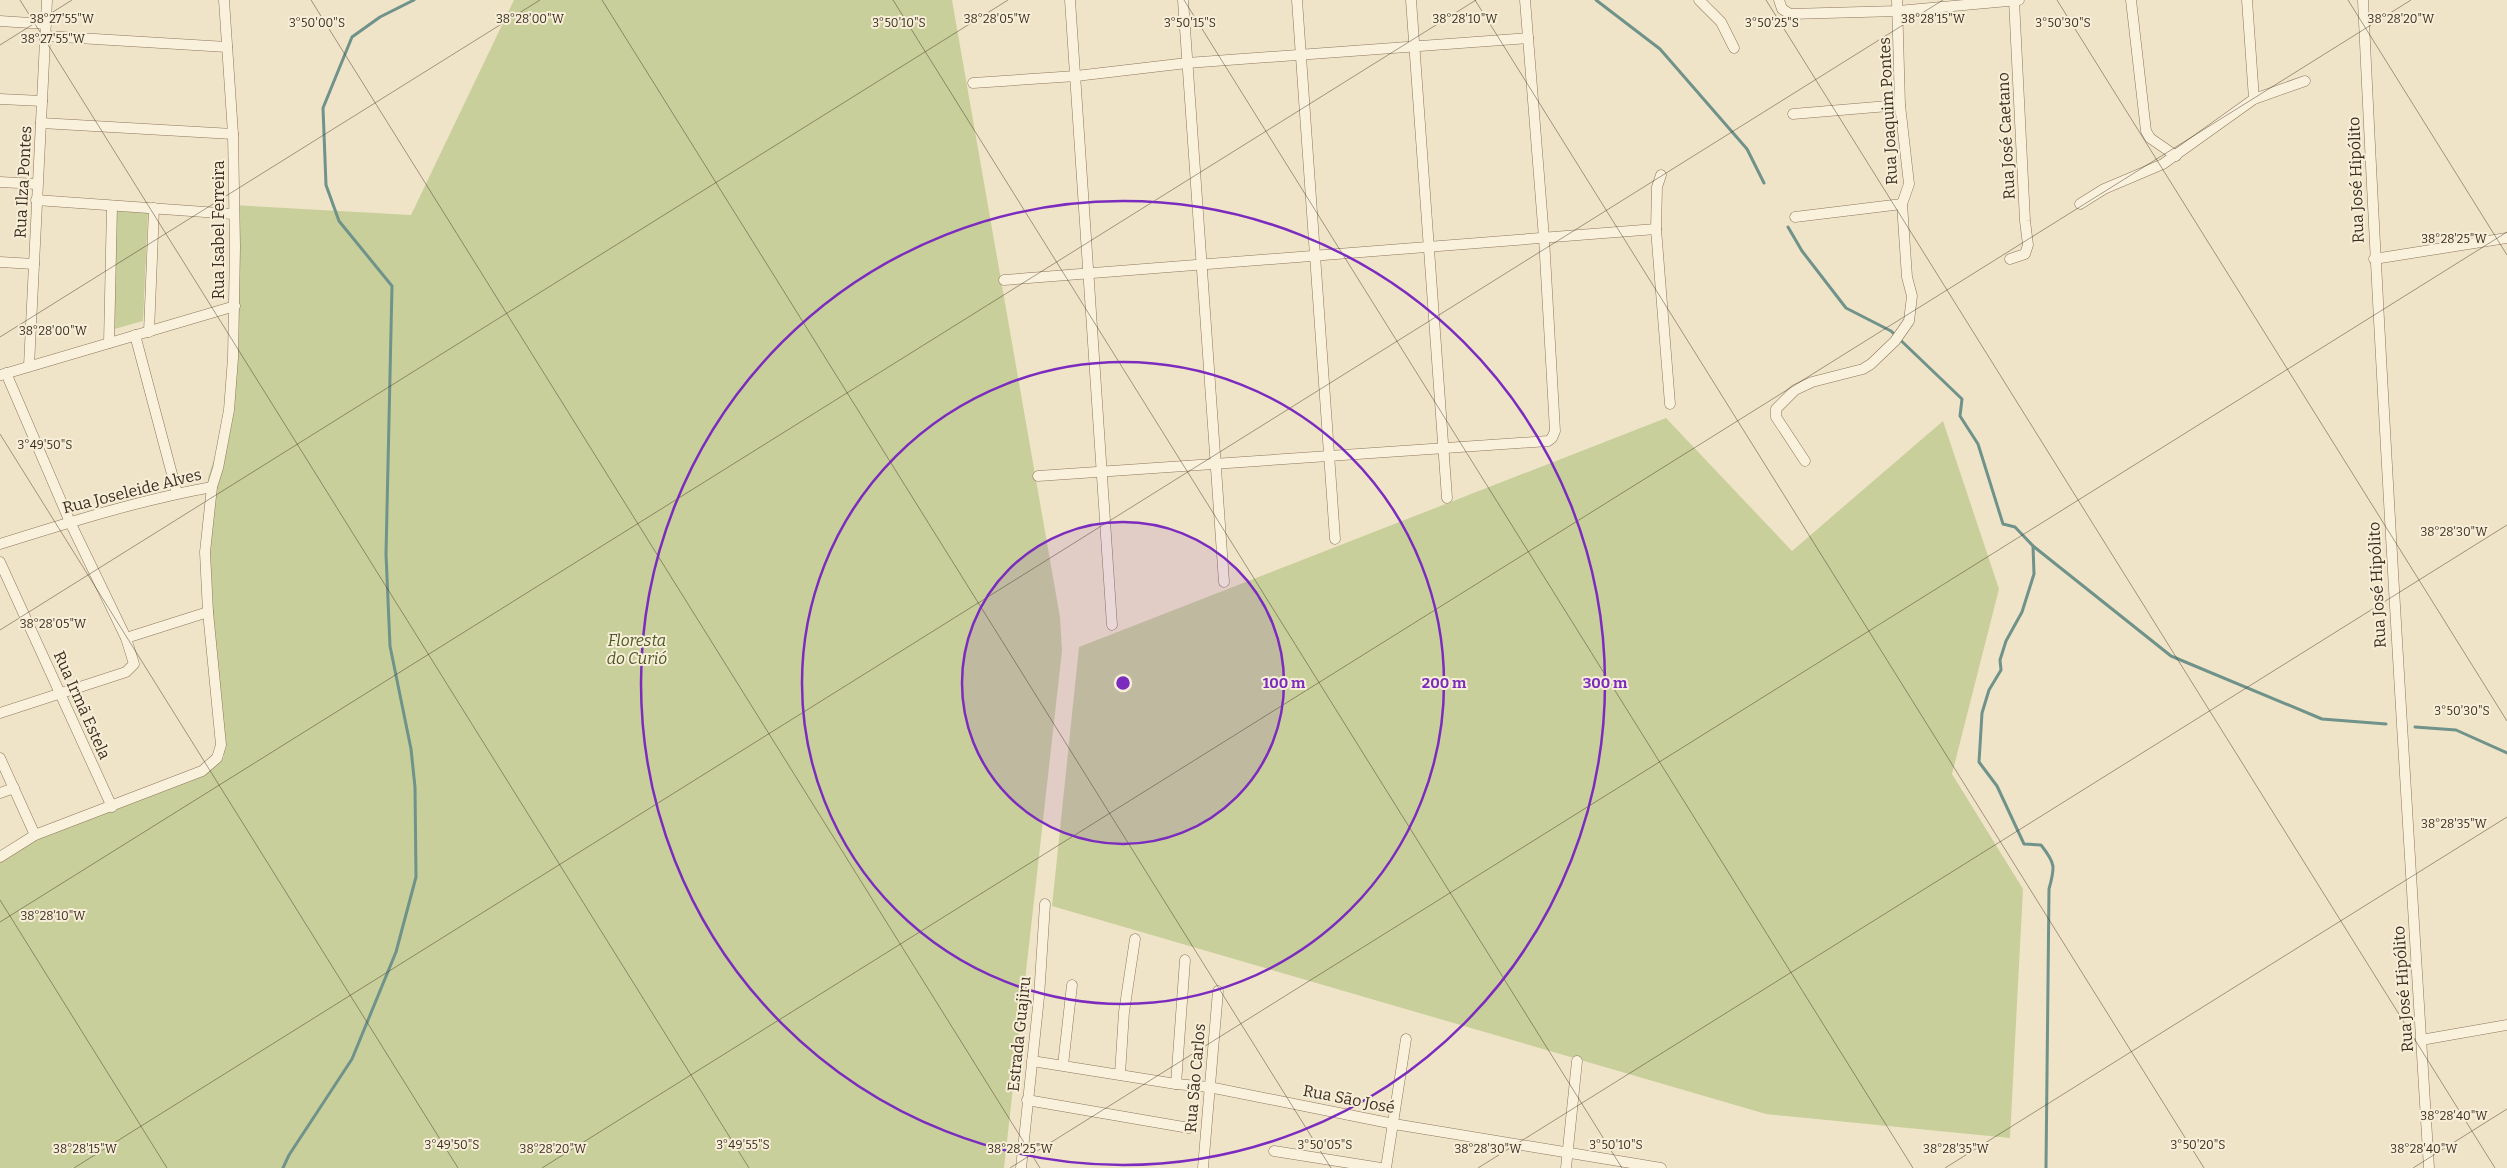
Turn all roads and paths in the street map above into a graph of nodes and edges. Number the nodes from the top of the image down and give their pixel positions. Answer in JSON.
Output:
{"nodes":[{"id":1,"x":47,"y":0,"type":"edge"},
{"id":2,"x":224,"y":0,"type":"edge"},
{"id":3,"x":1070,"y":0,"type":"edge"},
{"id":4,"x":1183,"y":0,"type":"edge"},
{"id":5,"x":1297,"y":0,"type":"edge"},
{"id":6,"x":1412,"y":0,"type":"edge"},
{"id":7,"x":1525,"y":0,"type":"edge"},
{"id":8,"x":1699,"y":0,"type":"edge"},
{"id":9,"x":1779,"y":0,"type":"edge"},
{"id":10,"x":2014,"y":0,"type":"edge"},
{"id":11,"x":2019,"y":0,"type":"edge"},
{"id":12,"x":2131,"y":0,"type":"edge"},
{"id":13,"x":2247,"y":0,"type":"edge"},
{"id":14,"x":2363,"y":0,"type":"edge"},
{"id":15,"x":1898,"y":5,"type":"edge"},
{"id":16,"x":0,"y":22,"type":"edge"},
{"id":17,"x":46,"y":24,"type":"junction"},
{"id":18,"x":46,"y":36,"type":"junction"},
{"id":19,"x":1528,"y":38,"type":"junction"},
{"id":20,"x":1415,"y":46,"type":"junction"},
{"id":21,"x":227,"y":47,"type":"junction"},
{"id":22,"x":1734,"y":48,"type":"dead end"},
{"id":23,"x":1301,"y":54,"type":"junction"},
{"id":24,"x":1187,"y":63,"type":"junction"},
{"id":25,"x":1076,"y":76,"type":"junction"},
{"id":26,"x":2305,"y":81,"type":"dead end"},
{"id":27,"x":973,"y":83,"type":"dead end"},
{"id":28,"x":0,"y":99,"type":"edge"},
{"id":29,"x":2254,"y":99,"type":"junction"},
{"id":30,"x":42,"y":101,"type":"junction"},
{"id":31,"x":1900,"y":105,"type":"junction"},
{"id":32,"x":1794,"y":114,"type":"dead end"},
{"id":33,"x":41,"y":123,"type":"junction"},
{"id":34,"x":233,"y":134,"type":"junction"},
{"id":35,"x":2176,"y":156,"type":"junction"},
{"id":36,"x":1661,"y":175,"type":"dead end"},
{"id":37,"x":0,"y":182,"type":"edge"},
{"id":38,"x":37,"y":184,"type":"junction"},
{"id":39,"x":36,"y":200,"type":"junction"},
{"id":40,"x":1902,"y":204,"type":"junction"},
{"id":41,"x":2080,"y":204,"type":"dead end"},
{"id":42,"x":112,"y":206,"type":"junction"},
{"id":43,"x":154,"y":208,"type":"junction"},
{"id":44,"x":233,"y":214,"type":"junction"},
{"id":45,"x":1795,"y":217,"type":"dead end"},
{"id":46,"x":1656,"y":229,"type":"junction"},
{"id":47,"x":1544,"y":238,"type":"junction"},
{"id":48,"x":2507,"y":238,"type":"edge"},
{"id":49,"x":1429,"y":247,"type":"junction"},
{"id":50,"x":1315,"y":256,"type":"junction"},
{"id":51,"x":2010,"y":258,"type":"dead end"},
{"id":52,"x":2374,"y":259,"type":"junction"},
{"id":53,"x":0,"y":262,"type":"edge"},
{"id":54,"x":34,"y":264,"type":"junction"},
{"id":55,"x":1202,"y":265,"type":"junction"},
{"id":56,"x":1088,"y":274,"type":"junction"},
{"id":57,"x":1004,"y":280,"type":"dead end"},
{"id":58,"x":235,"y":306,"type":"junction"},
{"id":59,"x":148,"y":332,"type":"junction"},
{"id":60,"x":135,"y":336,"type":"junction"},
{"id":61,"x":109,"y":343,"type":"junction"},
{"id":62,"x":29,"y":366,"type":"junction"},
{"id":63,"x":3,"y":374,"type":"edge"},
{"id":64,"x":1670,"y":404,"type":"dead end"},
{"id":65,"x":1443,"y":448,"type":"junction"},
{"id":66,"x":1329,"y":456,"type":"junction"},
{"id":67,"x":1805,"y":461,"type":"dead end"},
{"id":68,"x":1216,"y":464,"type":"junction"},
{"id":69,"x":1101,"y":472,"type":"junction"},
{"id":70,"x":1038,"y":476,"type":"dead end"},
{"id":71,"x":212,"y":487,"type":"junction"},
{"id":72,"x":177,"y":493,"type":"junction"},
{"id":73,"x":1447,"y":498,"type":"dead end"},
{"id":74,"x":70,"y":522,"type":"junction"},
{"id":75,"x":1335,"y":539,"type":"dead end"},
{"id":76,"x":0,"y":544,"type":"edge"},
{"id":77,"x":0,"y":562,"type":"edge"},
{"id":78,"x":1224,"y":582,"type":"dead end"},
{"id":79,"x":208,"y":612,"type":"junction"},
{"id":80,"x":1112,"y":625,"type":"dead end"},
{"id":81,"x":126,"y":638,"type":"junction"},
{"id":82,"x":60,"y":694,"type":"junction"},
{"id":83,"x":0,"y":713,"type":"edge"},
{"id":84,"x":0,"y":758,"type":"edge"},
{"id":85,"x":14,"y":788,"type":"junction"},
{"id":86,"x":0,"y":793,"type":"edge"},
{"id":87,"x":112,"y":807,"type":"junction"},
{"id":88,"x":36,"y":835,"type":"junction"},
{"id":89,"x":0,"y":857,"type":"edge"},
{"id":90,"x":1045,"y":904,"type":"dead end"},
{"id":91,"x":1135,"y":938,"type":"dead end"},
{"id":92,"x":1185,"y":960,"type":"dead end"},
{"id":93,"x":1072,"y":985,"type":"dead end"},
{"id":94,"x":1218,"y":991,"type":"dead end"},
{"id":95,"x":2507,"y":1025,"type":"edge"},
{"id":96,"x":1406,"y":1039,"type":"dead end"},
{"id":97,"x":2421,"y":1040,"type":"junction"},
{"id":98,"x":1032,"y":1060,"type":"junction"},
{"id":99,"x":1577,"y":1061,"type":"dead end"},
{"id":100,"x":1062,"y":1065,"type":"junction"},
{"id":101,"x":1120,"y":1074,"type":"junction"},
{"id":102,"x":1176,"y":1084,"type":"junction"},
{"id":103,"x":1208,"y":1087,"type":"junction"},
{"id":104,"x":1027,"y":1100,"type":"junction"},
{"id":105,"x":1394,"y":1124,"type":"junction"},
{"id":106,"x":1189,"y":1128,"type":"dead end"},
{"id":107,"x":1274,"y":1152,"type":"dead end"},
{"id":108,"x":1567,"y":1152,"type":"junction"},
{"id":109,"x":1021,"y":1168,"type":"edge"},
{"id":110,"x":1203,"y":1168,"type":"edge"},
{"id":111,"x":1382,"y":1168,"type":"edge"},
{"id":112,"x":1386,"y":1168,"type":"edge"},
{"id":113,"x":1566,"y":1168,"type":"edge"},
{"id":114,"x":1661,"y":1168,"type":"edge"},
{"id":115,"x":2429,"y":1168,"type":"edge"}],
"edges":[{"from":1,"to":17,"type":"street","name":"Rua Ilza Pontes"},
{"from":2,"to":21,"type":"street","name":"Rua Isabel Ferreira"},
{"from":3,"to":25,"type":"street"},
{"from":4,"to":24,"type":"street"},
{"from":5,"to":23,"type":"street"},
{"from":6,"to":20,"type":"street"},
{"from":7,"to":19,"type":"street"},
{"from":8,"to":22,"type":"street"},
{"from":9,"to":15,"type":"street"},
{"from":10,"to":11,"type":"street"},
{"from":10,"to":15,"type":"street"},
{"from":10,"to":51,"type":"street","name":"Rua José Caetano"},
{"from":12,"to":35,"type":"street"},
{"from":13,"to":29,"type":"street"},
{"from":14,"to":52,"type":"street","name":"Rua José Hipólito"},
{"from":15,"to":31,"type":"street","name":"Rua Joaquim Pontes"},
{"from":16,"to":17,"type":"street"},
{"from":17,"to":18,"type":"street","name":"Rua Ilza Pontes"},
{"from":18,"to":21,"type":"street"},
{"from":18,"to":30,"type":"street","name":"Rua Ilza Pontes"},
{"from":19,"to":20,"type":"street"},
{"from":19,"to":47,"type":"street"},
{"from":20,"to":23,"type":"street"},
{"from":20,"to":49,"type":"street"},
{"from":21,"to":34,"type":"street","name":"Rua Isabel Ferreira"},
{"from":23,"to":24,"type":"street"},
{"from":23,"to":50,"type":"street"},
{"from":24,"to":25,"type":"street"},
{"from":24,"to":55,"type":"street"},
{"from":25,"to":27,"type":"street"},
{"from":25,"to":56,"type":"street"},
{"from":26,"to":29,"type":"street"},
{"from":28,"to":30,"type":"street"},
{"from":29,"to":35,"type":"street"},
{"from":30,"to":33,"type":"street","name":"Rua Ilza Pontes"},
{"from":31,"to":32,"type":"street"},
{"from":31,"to":40,"type":"street","name":"Rua Joaquim Pontes"},
{"from":33,"to":34,"type":"street"},
{"from":33,"to":38,"type":"street","name":"Rua Ilza Pontes"},
{"from":34,"to":44,"type":"street","name":"Rua Isabel Ferreira"},
{"from":35,"to":41,"type":"street"},
{"from":36,"to":46,"type":"street"},
{"from":37,"to":38,"type":"street"},
{"from":38,"to":39,"type":"street","name":"Rua Ilza Pontes"},
{"from":39,"to":42,"type":"street"},
{"from":39,"to":54,"type":"street","name":"Rua Ilza Pontes"},
{"from":40,"to":45,"type":"street"},
{"from":40,"to":67,"type":"street","name":"Rua Joaquim Pontes"},
{"from":42,"to":43,"type":"street"},
{"from":42,"to":61,"type":"street"},
{"from":43,"to":44,"type":"street"},
{"from":43,"to":59,"type":"street"},
{"from":44,"to":58,"type":"street","name":"Rua Isabel Ferreira"},
{"from":46,"to":47,"type":"street"},
{"from":46,"to":64,"type":"street"},
{"from":47,"to":49,"type":"street"},
{"from":47,"to":65,"type":"street"},
{"from":48,"to":52,"type":"street"},
{"from":49,"to":50,"type":"street"},
{"from":49,"to":65,"type":"street"},
{"from":50,"to":55,"type":"street"},
{"from":50,"to":66,"type":"street"},
{"from":52,"to":97,"type":"street","name":"Rua José Hipólito"},
{"from":53,"to":54,"type":"street"},
{"from":54,"to":62,"type":"street","name":"Rua Ilza Pontes"},
{"from":55,"to":56,"type":"street"},
{"from":55,"to":68,"type":"street"},
{"from":56,"to":57,"type":"street"},
{"from":56,"to":69,"type":"street"},
{"from":58,"to":59,"type":"street","name":"Rua Isabel Ferreira"},
{"from":58,"to":71,"type":"street","name":"Rua Joseleide Alves"},
{"from":59,"to":60,"type":"street","name":"Rua Isabel Ferreira"},
{"from":60,"to":61,"type":"street","name":"Rua Isabel Ferreira"},
{"from":60,"to":72,"type":"street"},
{"from":61,"to":62,"type":"street","name":"Rua Isabel Ferreira"},
{"from":62,"to":63,"type":"street","name":"Rua Isabel Ferreira"},
{"from":63,"to":74,"type":"street"},
{"from":65,"to":66,"type":"street"},
{"from":65,"to":73,"type":"street"},
{"from":66,"to":68,"type":"street"},
{"from":66,"to":75,"type":"street"},
{"from":68,"to":69,"type":"street"},
{"from":68,"to":78,"type":"street"},
{"from":69,"to":70,"type":"street"},
{"from":69,"to":80,"type":"street"},
{"from":71,"to":72,"type":"street","name":"Rua Joseleide Alves"},
{"from":71,"to":79,"type":"street"},
{"from":72,"to":74,"type":"street","name":"Rua Joseleide Alves"},
{"from":74,"to":76,"type":"street","name":"Rua Joseleide Alves"},
{"from":74,"to":81,"type":"street"},
{"from":77,"to":82,"type":"street","name":"Rua Irmã Estela"},
{"from":79,"to":81,"type":"street"},
{"from":79,"to":87,"type":"street"},
{"from":81,"to":82,"type":"street"},
{"from":82,"to":83,"type":"street"},
{"from":82,"to":87,"type":"street","name":"Rua Irmã Estela"},
{"from":84,"to":85,"type":"street"},
{"from":85,"to":86,"type":"street"},
{"from":85,"to":88,"type":"street"},
{"from":87,"to":88,"type":"street"},
{"from":88,"to":89,"type":"street"},
{"from":90,"to":98,"type":"street","name":"Estrada Guajiru"},
{"from":91,"to":101,"type":"street"},
{"from":92,"to":102,"type":"street"},
{"from":93,"to":100,"type":"street"},
{"from":94,"to":103,"type":"street","name":"Rua São Carlos"},
{"from":95,"to":97,"type":"street"},
{"from":96,"to":105,"type":"street"},
{"from":97,"to":115,"type":"street","name":"Rua José Hipólito"},
{"from":98,"to":100,"type":"street","name":"Rua São José"},
{"from":98,"to":104,"type":"street","name":"Estrada Guajiru"},
{"from":99,"to":108,"type":"street"},
{"from":100,"to":101,"type":"street","name":"Rua São José"},
{"from":101,"to":102,"type":"street","name":"Rua São José"},
{"from":102,"to":103,"type":"street","name":"Rua São José"},
{"from":103,"to":105,"type":"street","name":"Rua São José"},
{"from":103,"to":110,"type":"street","name":"Rua São Carlos"},
{"from":104,"to":106,"type":"street"},
{"from":104,"to":109,"type":"street","name":"Estrada Guajiru"},
{"from":105,"to":108,"type":"street","name":"Rua São José"},
{"from":105,"to":112,"type":"street"},
{"from":107,"to":111,"type":"street"},
{"from":108,"to":113,"type":"street"},
{"from":108,"to":114,"type":"street","name":"Rua São José"}]}
